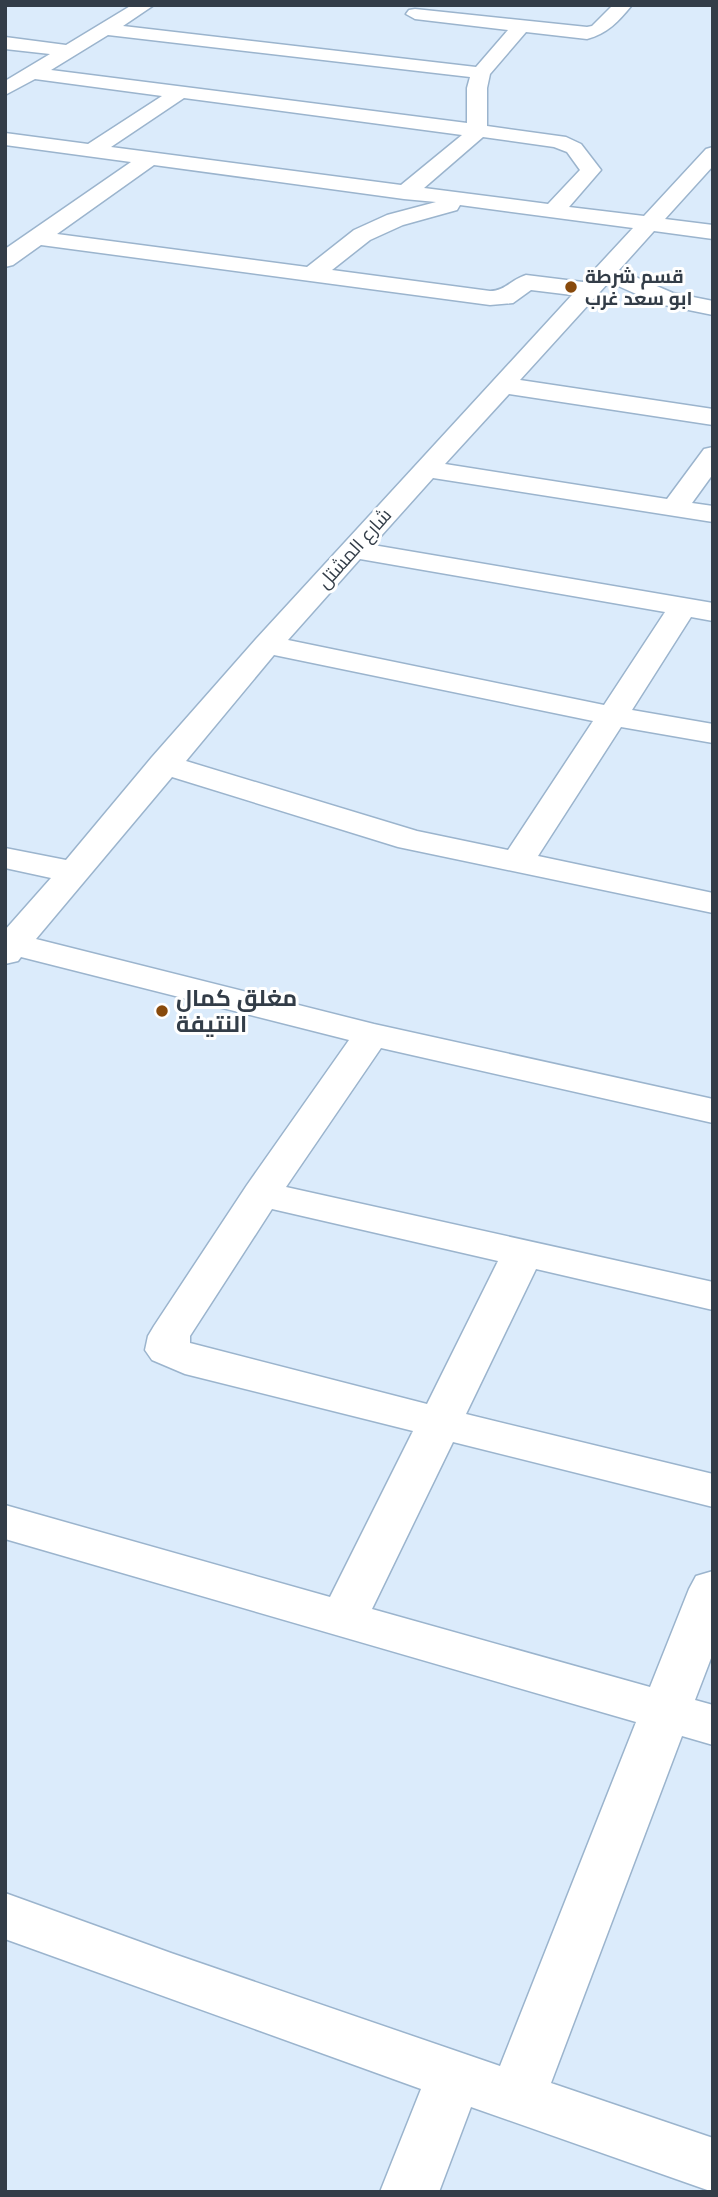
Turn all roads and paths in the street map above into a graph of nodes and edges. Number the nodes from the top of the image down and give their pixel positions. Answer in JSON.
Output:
{"nodes":[{"id":1,"x":145,"y":5,"type":"edge"},
{"id":2,"x":624,"y":5,"type":"edge"},
{"id":3,"x":415,"y":14,"type":"edge"},
{"id":4,"x":521,"y":26,"type":"junction"},
{"id":5,"x":104,"y":29,"type":"junction"},
{"id":6,"x":379,"y":41,"type":"dead end"},
{"id":7,"x":5,"y":43,"type":"edge"},
{"id":8,"x":71,"y":51,"type":"junction"},
{"id":9,"x":359,"y":58,"type":"junction"},
{"id":10,"x":33,"y":73,"type":"junction"},
{"id":11,"x":481,"y":73,"type":"junction"},
{"id":12,"x":5,"y":89,"type":"edge"},
{"id":13,"x":181,"y":92,"type":"junction"},
{"id":14,"x":477,"y":130,"type":"junction"},
{"id":15,"x":5,"y":139,"type":"edge"},
{"id":16,"x":91,"y":151,"type":"junction"},
{"id":17,"x":712,"y":155,"type":"edge"},
{"id":18,"x":149,"y":159,"type":"junction"},
{"id":19,"x":404,"y":193,"type":"junction"},
{"id":20,"x":465,"y":201,"type":"junction"},
{"id":21,"x":552,"y":212,"type":"junction"},
{"id":22,"x":649,"y":224,"type":"junction"},
{"id":23,"x":713,"y":232,"type":"edge"},
{"id":24,"x":38,"y":238,"type":"junction"},
{"id":25,"x":5,"y":260,"type":"edge"},
{"id":26,"x":314,"y":273,"type":"junction"},
{"id":27,"x":597,"y":281,"type":"junction"},
{"id":28,"x":713,"y":308,"type":"edge"},
{"id":29,"x":501,"y":385,"type":"junction"},
{"id":30,"x":713,"y":417,"type":"edge"},
{"id":31,"x":713,"y":455,"type":"edge"},
{"id":32,"x":424,"y":469,"type":"junction"},
{"id":33,"x":675,"y":507,"type":"junction"},
{"id":34,"x":713,"y":514,"type":"edge"},
{"id":35,"x":354,"y":550,"type":"junction"},
{"id":36,"x":698,"y":609,"type":"edge"},
{"id":37,"x":267,"y":645,"type":"junction"},
{"id":38,"x":613,"y":716,"type":"junction"},
{"id":39,"x":713,"y":734,"type":"edge"},
{"id":40,"x":163,"y":764,"type":"junction"},
{"id":41,"x":5,"y":858,"type":"edge"},
{"id":42,"x":517,"y":863,"type":"junction"},
{"id":43,"x":72,"y":872,"type":"junction"},
{"id":44,"x":713,"y":903,"type":"edge"},
{"id":45,"x":9,"y":948,"type":"edge"},
{"id":46,"x":372,"y":1035,"type":"junction"},
{"id":47,"x":713,"y":1111,"type":"edge"},
{"id":48,"x":261,"y":1194,"type":"junction"},
{"id":49,"x":523,"y":1253,"type":"junction"},
{"id":50,"x":713,"y":1296,"type":"edge"},
{"id":51,"x":440,"y":1422,"type":"junction"},
{"id":52,"x":713,"y":1491,"type":"edge"},
{"id":53,"x":5,"y":1522,"type":"edge"},
{"id":54,"x":713,"y":1589,"type":"edge"},
{"id":55,"x":343,"y":1619,"type":"junction"},
{"id":56,"x":689,"y":1718,"type":"edge"},
{"id":57,"x":5,"y":1916,"type":"edge"},
{"id":58,"x":455,"y":2076,"type":"junction"},
{"id":59,"x":517,"y":2096,"type":"junction"},
{"id":60,"x":713,"y":2165,"type":"edge"},
{"id":61,"x":409,"y":2192,"type":"edge"}],
"edges":[{"from":1,"to":5,"type":"street"},
{"from":2,"to":4,"type":"street"},
{"from":3,"to":4,"type":"street"},
{"from":4,"to":11,"type":"street"},
{"from":5,"to":8,"type":"street"},
{"from":5,"to":9,"type":"street"},
{"from":6,"to":9,"type":"street"},
{"from":7,"to":8,"type":"street"},
{"from":8,"to":10,"type":"street"},
{"from":9,"to":11,"type":"street"},
{"from":10,"to":12,"type":"street"},
{"from":10,"to":13,"type":"street"},
{"from":11,"to":14,"type":"street"},
{"from":13,"to":14,"type":"street"},
{"from":13,"to":16,"type":"street"},
{"from":14,"to":19,"type":"street"},
{"from":14,"to":21,"type":"street"},
{"from":15,"to":16,"type":"street"},
{"from":16,"to":18,"type":"street"},
{"from":17,"to":22,"type":"street","name":"شارع المشتل"},
{"from":18,"to":19,"type":"street"},
{"from":18,"to":24,"type":"street"},
{"from":19,"to":20,"type":"street"},
{"from":20,"to":21,"type":"street"},
{"from":20,"to":26,"type":"street"},
{"from":21,"to":22,"type":"street"},
{"from":22,"to":23,"type":"street"},
{"from":22,"to":27,"type":"street","name":"شارع المشتل"},
{"from":24,"to":25,"type":"street"},
{"from":24,"to":26,"type":"street"},
{"from":26,"to":27,"type":"street"},
{"from":27,"to":28,"type":"street"},
{"from":27,"to":29,"type":"street","name":"شارع المشتل"},
{"from":29,"to":30,"type":"street"},
{"from":29,"to":32,"type":"street","name":"شارع المشتل"},
{"from":31,"to":33,"type":"street"},
{"from":32,"to":33,"type":"street"},
{"from":32,"to":35,"type":"street","name":"شارع المشتل"},
{"from":33,"to":34,"type":"street"},
{"from":35,"to":36,"type":"street"},
{"from":35,"to":37,"type":"street","name":"شارع المشتل"},
{"from":36,"to":38,"type":"street"},
{"from":37,"to":38,"type":"street"},
{"from":37,"to":40,"type":"street","name":"شارع المشتل"},
{"from":38,"to":39,"type":"street"},
{"from":38,"to":42,"type":"street"},
{"from":40,"to":42,"type":"street"},
{"from":40,"to":43,"type":"street","name":"شارع المشتل"},
{"from":41,"to":43,"type":"street"},
{"from":42,"to":44,"type":"street"},
{"from":43,"to":45,"type":"street","name":"شارع المشتل"},
{"from":45,"to":46,"type":"street"},
{"from":46,"to":47,"type":"street"},
{"from":46,"to":48,"type":"street"},
{"from":48,"to":49,"type":"street"},
{"from":48,"to":51,"type":"street"},
{"from":49,"to":50,"type":"street"},
{"from":49,"to":51,"type":"street"},
{"from":51,"to":52,"type":"street"},
{"from":51,"to":55,"type":"street"},
{"from":53,"to":55,"type":"street"},
{"from":54,"to":56,"type":"street"},
{"from":55,"to":56,"type":"street"},
{"from":56,"to":59,"type":"street"},
{"from":57,"to":58,"type":"street"},
{"from":58,"to":59,"type":"street"},
{"from":58,"to":61,"type":"street"},
{"from":59,"to":60,"type":"street"}]}
